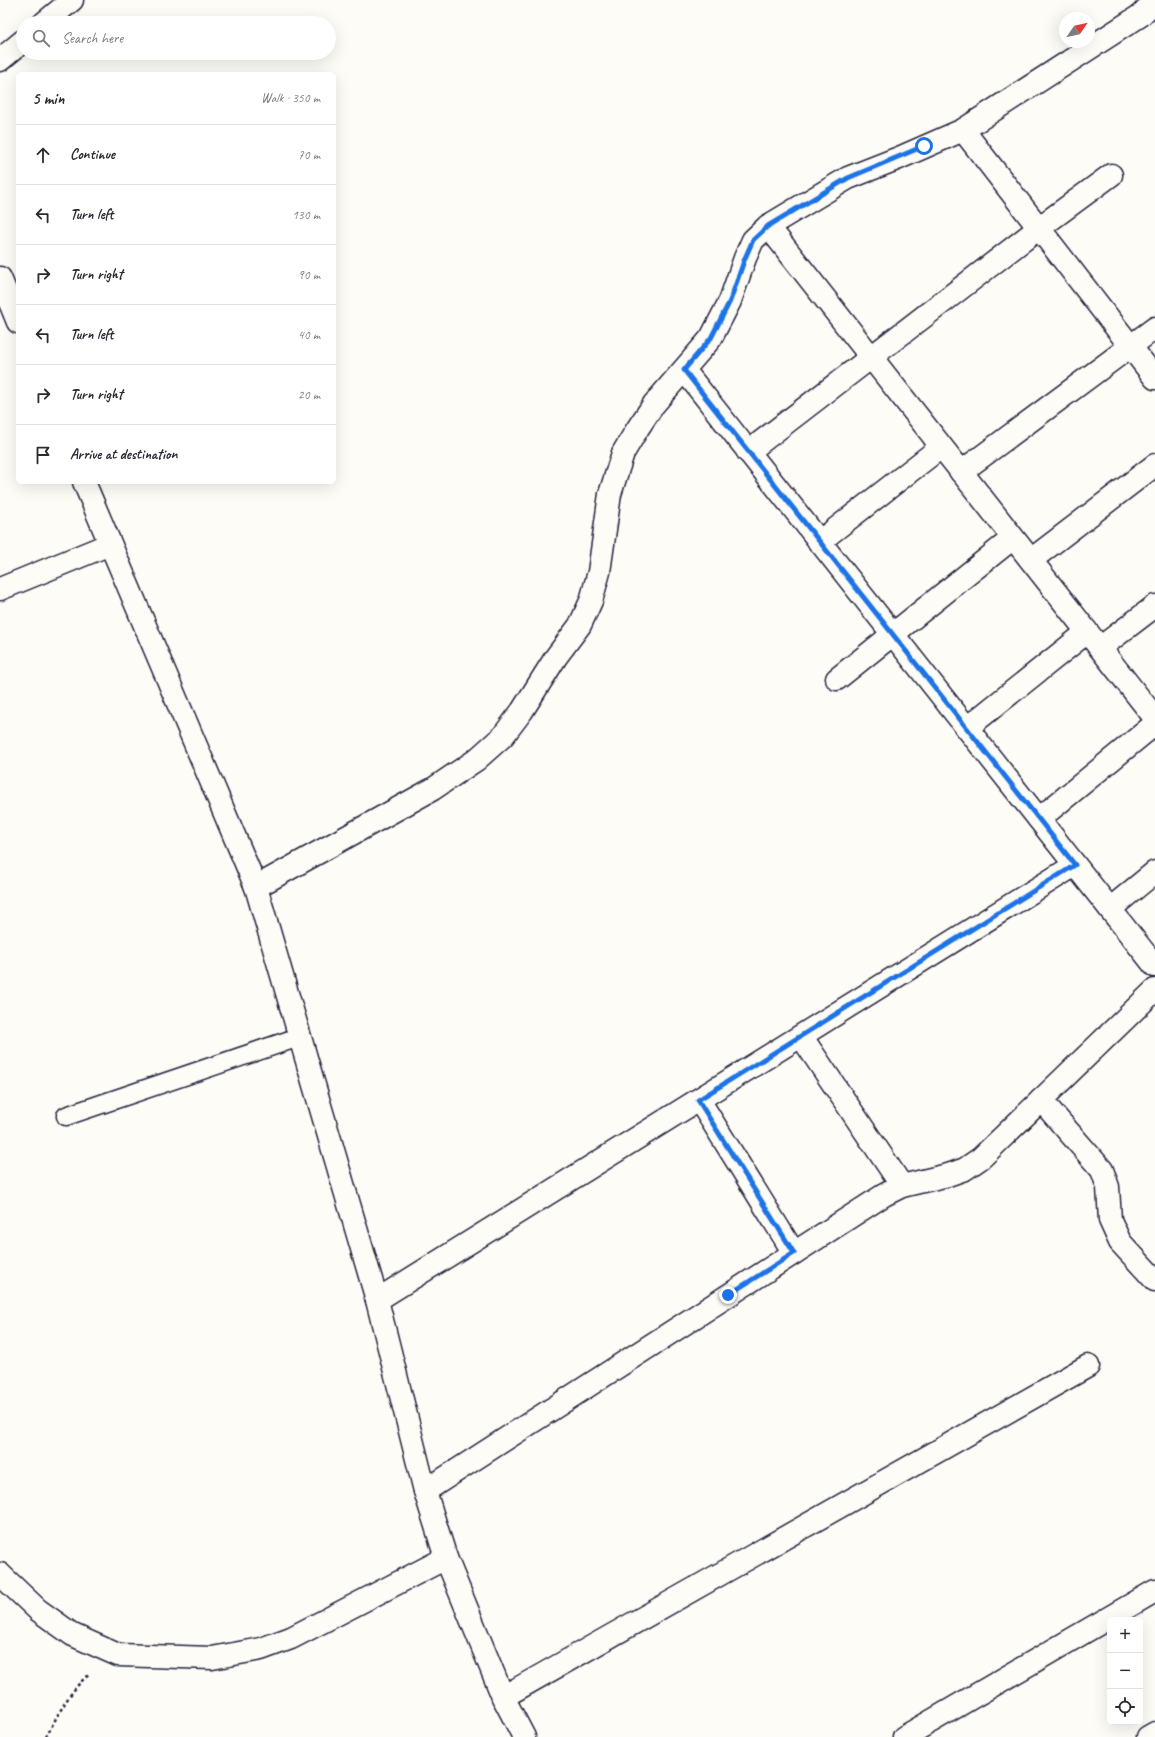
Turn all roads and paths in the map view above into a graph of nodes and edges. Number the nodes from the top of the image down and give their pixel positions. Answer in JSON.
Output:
{"nodes":[{"id":1,"x":72,"y":0,"type":"edge"},
{"id":2,"x":1155,"y":0,"type":"edge"},
{"id":3,"x":53,"y":16,"type":"edge"},
{"id":4,"x":16,"y":47,"type":"edge"},
{"id":5,"x":0,"y":60,"type":"edge"},
{"id":6,"x":963,"y":130,"type":"junction"},
{"id":7,"x":1111,"y":175,"type":"dead end"},
{"id":8,"x":768,"y":226,"type":"junction"},
{"id":9,"x":1039,"y":228,"type":"junction"},
{"id":10,"x":0,"y":278,"type":"edge"},
{"id":11,"x":16,"y":317,"type":"edge"},
{"id":12,"x":1155,"y":328,"type":"edge"},
{"id":13,"x":1130,"y":347,"type":"junction"},
{"id":14,"x":871,"y":357,"type":"junction"},
{"id":15,"x":684,"y":370,"type":"junction"},
{"id":16,"x":1155,"y":378,"type":"edge"},
{"id":17,"x":941,"y":447,"type":"junction"},
{"id":18,"x":748,"y":452,"type":"junction"},
{"id":19,"x":1155,"y":465,"type":"edge"},
{"id":20,"x":961,"y":472,"type":"junction"},
{"id":21,"x":85,"y":484,"type":"edge"},
{"id":22,"x":1013,"y":538,"type":"junction"},
{"id":23,"x":819,"y":542,"type":"junction"},
{"id":24,"x":110,"y":544,"type":"junction"},
{"id":25,"x":1031,"y":560,"type":"junction"},
{"id":26,"x":0,"y":589,"type":"edge"},
{"id":27,"x":1155,"y":606,"type":"edge"},
{"id":28,"x":893,"y":634,"type":"junction"},
{"id":29,"x":1094,"y":640,"type":"junction"},
{"id":30,"x":837,"y":679,"type":"dead end"},
{"id":31,"x":1155,"y":718,"type":"edge"},
{"id":32,"x":1155,"y":724,"type":"edge"},
{"id":33,"x":967,"y":728,"type":"junction"},
{"id":34,"x":1038,"y":819,"type":"junction"},
{"id":35,"x":1075,"y":865,"type":"junction"},
{"id":36,"x":1155,"y":872,"type":"edge"},
{"id":37,"x":256,"y":887,"type":"junction"},
{"id":38,"x":1110,"y":909,"type":"junction"},
{"id":39,"x":1155,"y":966,"type":"edge"},
{"id":40,"x":1155,"y":990,"type":"edge"},
{"id":41,"x":801,"y":1036,"type":"junction"},
{"id":42,"x":299,"y":1037,"type":"junction"},
{"id":43,"x":698,"y":1100,"type":"junction"},
{"id":44,"x":1041,"y":1100,"type":"junction"},
{"id":45,"x":66,"y":1116,"type":"dead end"},
{"id":46,"x":902,"y":1186,"type":"junction"},
{"id":47,"x":794,"y":1253,"type":"junction"},
{"id":48,"x":1155,"y":1280,"type":"edge"},
{"id":49,"x":377,"y":1300,"type":"junction"},
{"id":50,"x":1088,"y":1366,"type":"dead end"},
{"id":51,"x":425,"y":1491,"type":"junction"},
{"id":52,"x":446,"y":1558,"type":"junction"},
{"id":53,"x":0,"y":1574,"type":"edge"},
{"id":54,"x":1155,"y":1591,"type":"edge"},
{"id":55,"x":118,"y":1655,"type":"junction"},
{"id":56,"x":503,"y":1697,"type":"junction"},
{"id":57,"x":1155,"y":1733,"type":"edge"},
{"id":58,"x":46,"y":1737,"type":"edge"},
{"id":59,"x":524,"y":1737,"type":"edge"},
{"id":60,"x":904,"y":1737,"type":"edge"},
{"id":61,"x":1148,"y":1737,"type":"edge"}],
"edges":[{"from":1,"to":3,"type":"street"},
{"from":2,"to":6,"type":"street"},
{"from":4,"to":5,"type":"street"},
{"from":6,"to":8,"type":"street"},
{"from":6,"to":9,"type":"street"},
{"from":7,"to":9,"type":"street"},
{"from":8,"to":14,"type":"street"},
{"from":8,"to":15,"type":"street"},
{"from":9,"to":13,"type":"street"},
{"from":9,"to":14,"type":"street"},
{"from":10,"to":11,"type":"street"},
{"from":12,"to":13,"type":"street"},
{"from":13,"to":16,"type":"street"},
{"from":13,"to":20,"type":"street"},
{"from":14,"to":17,"type":"street"},
{"from":14,"to":18,"type":"street"},
{"from":15,"to":18,"type":"street"},
{"from":15,"to":37,"type":"street"},
{"from":17,"to":20,"type":"street"},
{"from":17,"to":23,"type":"street"},
{"from":18,"to":23,"type":"street"},
{"from":19,"to":25,"type":"street"},
{"from":20,"to":22,"type":"street"},
{"from":21,"to":24,"type":"street"},
{"from":22,"to":25,"type":"street"},
{"from":22,"to":28,"type":"street"},
{"from":23,"to":28,"type":"street"},
{"from":24,"to":26,"type":"street"},
{"from":24,"to":37,"type":"street"},
{"from":25,"to":29,"type":"street"},
{"from":27,"to":29,"type":"street"},
{"from":28,"to":30,"type":"street"},
{"from":28,"to":33,"type":"street"},
{"from":29,"to":31,"type":"street"},
{"from":29,"to":33,"type":"street"},
{"from":32,"to":34,"type":"street"},
{"from":33,"to":34,"type":"street"},
{"from":34,"to":35,"type":"street"},
{"from":35,"to":38,"type":"street"},
{"from":35,"to":41,"type":"street"},
{"from":36,"to":38,"type":"street"},
{"from":37,"to":42,"type":"street"},
{"from":38,"to":39,"type":"street"},
{"from":40,"to":44,"type":"street"},
{"from":41,"to":43,"type":"street"},
{"from":41,"to":46,"type":"street"},
{"from":42,"to":45,"type":"lane"},
{"from":42,"to":49,"type":"street"},
{"from":43,"to":47,"type":"street"},
{"from":43,"to":49,"type":"street"},
{"from":44,"to":46,"type":"street"},
{"from":44,"to":48,"type":"street"},
{"from":46,"to":47,"type":"street"},
{"from":47,"to":51,"type":"street"},
{"from":49,"to":51,"type":"street"},
{"from":50,"to":56,"type":"street"},
{"from":51,"to":52,"type":"street"},
{"from":52,"to":55,"type":"street"},
{"from":52,"to":56,"type":"street"},
{"from":53,"to":55,"type":"street"},
{"from":54,"to":60,"type":"street"},
{"from":55,"to":58,"type":"path"},
{"from":56,"to":59,"type":"street"},
{"from":57,"to":61,"type":"street"}]}
